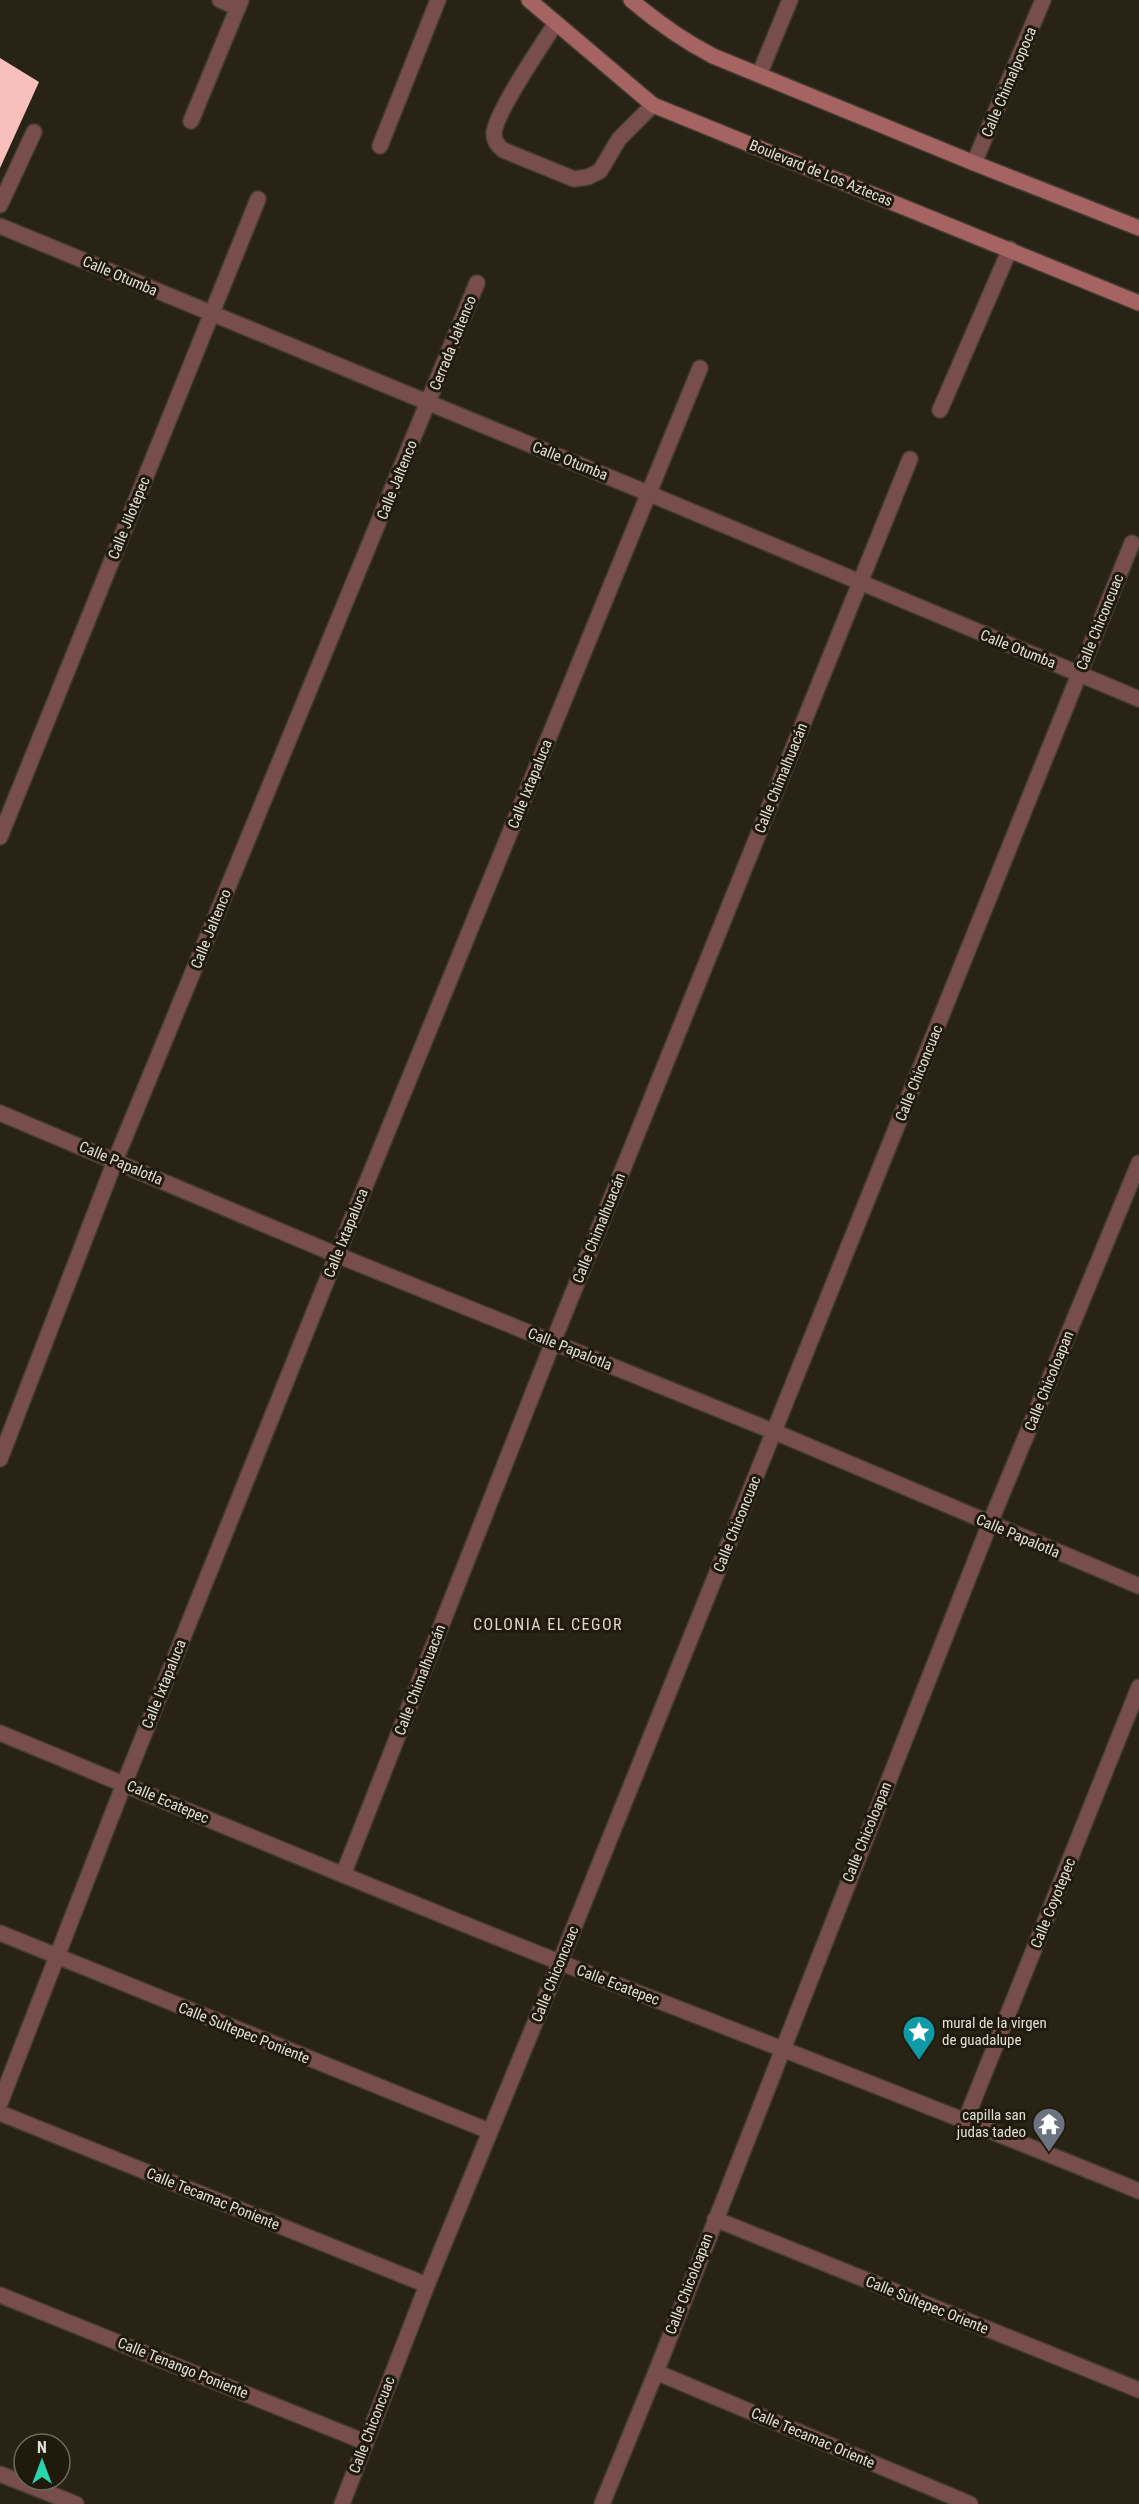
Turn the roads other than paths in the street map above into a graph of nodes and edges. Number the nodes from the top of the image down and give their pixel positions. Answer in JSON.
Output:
{"nodes":[{"id":1,"x":220,"y":0,"type":"edge"},
{"id":2,"x":438,"y":0,"type":"edge"},
{"id":3,"x":529,"y":0,"type":"edge"},
{"id":4,"x":631,"y":0,"type":"edge"},
{"id":5,"x":790,"y":0,"type":"edge"},
{"id":6,"x":1043,"y":0,"type":"edge"},
{"id":7,"x":239,"y":4,"type":"edge"},
{"id":8,"x":556,"y":23,"type":"junction"},
{"id":9,"x":759,"y":75,"type":"junction"},
{"id":10,"x":653,"y":105,"type":"junction"},
{"id":11,"x":191,"y":121,"type":"dead end"},
{"id":12,"x":34,"y":132,"type":"dead end"},
{"id":13,"x":380,"y":146,"type":"dead end"},
{"id":14,"x":974,"y":163,"type":"junction"},
{"id":15,"x":258,"y":199,"type":"dead end"},
{"id":16,"x":0,"y":205,"type":"edge"},
{"id":17,"x":0,"y":226,"type":"edge"},
{"id":18,"x":1139,"y":228,"type":"edge"},
{"id":19,"x":1010,"y":249,"type":"junction"},
{"id":20,"x":477,"y":283,"type":"dead end"},
{"id":21,"x":1139,"y":303,"type":"edge"},
{"id":22,"x":211,"y":314,"type":"junction"},
{"id":23,"x":700,"y":368,"type":"dead end"},
{"id":24,"x":429,"y":402,"type":"junction"},
{"id":25,"x":940,"y":410,"type":"dead end"},
{"id":26,"x":910,"y":459,"type":"dead end"},
{"id":27,"x":650,"y":494,"type":"junction"},
{"id":28,"x":1132,"y":543,"type":"dead end"},
{"id":29,"x":859,"y":583,"type":"junction"},
{"id":30,"x":1080,"y":675,"type":"junction"},
{"id":31,"x":1139,"y":699,"type":"edge"},
{"id":32,"x":0,"y":837,"type":"edge"},
{"id":33,"x":0,"y":1113,"type":"edge"},
{"id":34,"x":115,"y":1161,"type":"junction"},
{"id":35,"x":1139,"y":1162,"type":"edge"},
{"id":36,"x":337,"y":1255,"type":"junction"},
{"id":37,"x":553,"y":1342,"type":"junction"},
{"id":38,"x":775,"y":1432,"type":"junction"},
{"id":39,"x":0,"y":1459,"type":"edge"},
{"id":40,"x":990,"y":1524,"type":"junction"},
{"id":41,"x":1139,"y":1586,"type":"edge"},
{"id":42,"x":1139,"y":1687,"type":"edge"},
{"id":43,"x":0,"y":1732,"type":"edge"},
{"id":44,"x":124,"y":1784,"type":"junction"},
{"id":45,"x":343,"y":1875,"type":"junction"},
{"id":46,"x":0,"y":1933,"type":"edge"},
{"id":47,"x":58,"y":1958,"type":"junction"},
{"id":48,"x":560,"y":1962,"type":"junction"},
{"id":49,"x":782,"y":2047,"type":"junction"},
{"id":50,"x":0,"y":2103,"type":"edge"},
{"id":51,"x":0,"y":2114,"type":"edge"},
{"id":52,"x":966,"y":2120,"type":"junction"},
{"id":53,"x":489,"y":2131,"type":"junction"},
{"id":54,"x":1139,"y":2191,"type":"edge"},
{"id":55,"x":714,"y":2219,"type":"junction"},
{"id":56,"x":427,"y":2285,"type":"junction"},
{"id":57,"x":0,"y":2295,"type":"edge"},
{"id":58,"x":656,"y":2372,"type":"junction"},
{"id":59,"x":1139,"y":2390,"type":"edge"},
{"id":60,"x":365,"y":2442,"type":"junction"},
{"id":61,"x":0,"y":2474,"type":"edge"},
{"id":62,"x":76,"y":2504,"type":"edge"},
{"id":63,"x":342,"y":2504,"type":"edge"},
{"id":64,"x":602,"y":2504,"type":"edge"},
{"id":65,"x":970,"y":2504,"type":"edge"}],
"edges":[{"from":1,"to":7,"type":"street"},
{"from":2,"to":13,"type":"street"},
{"from":3,"to":8,"type":"main road","name":"Boulevard de Los Aztecas"},
{"from":4,"to":9,"type":"main road"},
{"from":5,"to":9,"type":"street"},
{"from":6,"to":14,"type":"street","name":"Calle Chimalpopoca"},
{"from":7,"to":11,"type":"street"},
{"from":8,"to":10,"type":"main road","name":"Boulevard de Los Aztecas"},
{"from":8,"to":10,"type":"street"},
{"from":9,"to":14,"type":"main road"},
{"from":10,"to":19,"type":"main road","name":"Boulevard de Los Aztecas"},
{"from":12,"to":16,"type":"street"},
{"from":14,"to":18,"type":"main road"},
{"from":15,"to":22,"type":"street","name":"Calle Jilotepec"},
{"from":17,"to":22,"type":"street","name":"Calle Otumba"},
{"from":19,"to":21,"type":"main road","name":"Boulevard de Los Aztecas"},
{"from":19,"to":25,"type":"street"},
{"from":20,"to":24,"type":"street","name":"Cerrada Jaltenco"},
{"from":22,"to":24,"type":"street","name":"Calle Otumba"},
{"from":22,"to":32,"type":"street","name":"Calle Jilotepec"},
{"from":23,"to":27,"type":"street","name":"Calle Ixtapaluca"},
{"from":24,"to":27,"type":"street","name":"Calle Otumba"},
{"from":24,"to":34,"type":"street","name":"Calle Jaltenco"},
{"from":26,"to":29,"type":"street","name":"Calle Chimalhuacán"},
{"from":27,"to":29,"type":"street","name":"Calle Otumba"},
{"from":27,"to":36,"type":"street","name":"Calle Ixtapaluca"},
{"from":28,"to":30,"type":"street","name":"Calle Chiconcuac"},
{"from":29,"to":30,"type":"street","name":"Calle Otumba"},
{"from":29,"to":37,"type":"street","name":"Calle Chimalhuacán"},
{"from":30,"to":31,"type":"street","name":"Calle Otumba"},
{"from":30,"to":38,"type":"street","name":"Calle Chiconcuac"},
{"from":33,"to":34,"type":"street","name":"Calle Papalotla"},
{"from":34,"to":36,"type":"street","name":"Calle Papalotla"},
{"from":34,"to":39,"type":"street","name":"Calle Jaltenco"},
{"from":35,"to":40,"type":"street","name":"Calle Chicoloapan"},
{"from":36,"to":37,"type":"street","name":"Calle Papalotla"},
{"from":36,"to":44,"type":"street","name":"Calle Ixtapaluca"},
{"from":37,"to":38,"type":"street","name":"Calle Papalotla"},
{"from":37,"to":45,"type":"street","name":"Calle Chimalhuacán"},
{"from":38,"to":40,"type":"street","name":"Calle Papalotla"},
{"from":38,"to":48,"type":"street","name":"Calle Chiconcuac"},
{"from":40,"to":41,"type":"street","name":"Calle Papalotla"},
{"from":40,"to":49,"type":"street","name":"Calle Chicoloapan"},
{"from":42,"to":52,"type":"street","name":"Calle Coyotepec"},
{"from":43,"to":44,"type":"street","name":"Calle Ecatepec"},
{"from":44,"to":45,"type":"street","name":"Calle Ecatepec"},
{"from":44,"to":47,"type":"street","name":"Calle Ixtapaluca"},
{"from":45,"to":48,"type":"street","name":"Calle Ecatepec"},
{"from":46,"to":47,"type":"street","name":"Calle Sultepec Poniente"},
{"from":47,"to":50,"type":"street","name":"Calle Ixtapaluca"},
{"from":47,"to":53,"type":"street","name":"Calle Sultepec Poniente"},
{"from":48,"to":49,"type":"street","name":"Calle Ecatepec"},
{"from":48,"to":53,"type":"street","name":"Calle Chiconcuac"},
{"from":49,"to":52,"type":"street","name":"Calle Ecatepec"},
{"from":49,"to":55,"type":"street","name":"Calle Chicoloapan"},
{"from":51,"to":56,"type":"street","name":"Calle Tecamac Poniente"},
{"from":52,"to":54,"type":"street","name":"Calle Ecatepec"},
{"from":53,"to":56,"type":"street","name":"Calle Chiconcuac"},
{"from":55,"to":58,"type":"street","name":"Calle Chicoloapan"},
{"from":55,"to":59,"type":"street","name":"Calle Sultepec Oriente"},
{"from":56,"to":60,"type":"street","name":"Calle Chiconcuac"},
{"from":57,"to":60,"type":"street","name":"Calle Tenango Poniente"},
{"from":58,"to":64,"type":"street","name":"Calle Chicoloapan"},
{"from":58,"to":65,"type":"street","name":"Calle Tecamac Oriente"},
{"from":60,"to":63,"type":"street","name":"Calle Chiconcuac"},
{"from":61,"to":62,"type":"street"}]}
